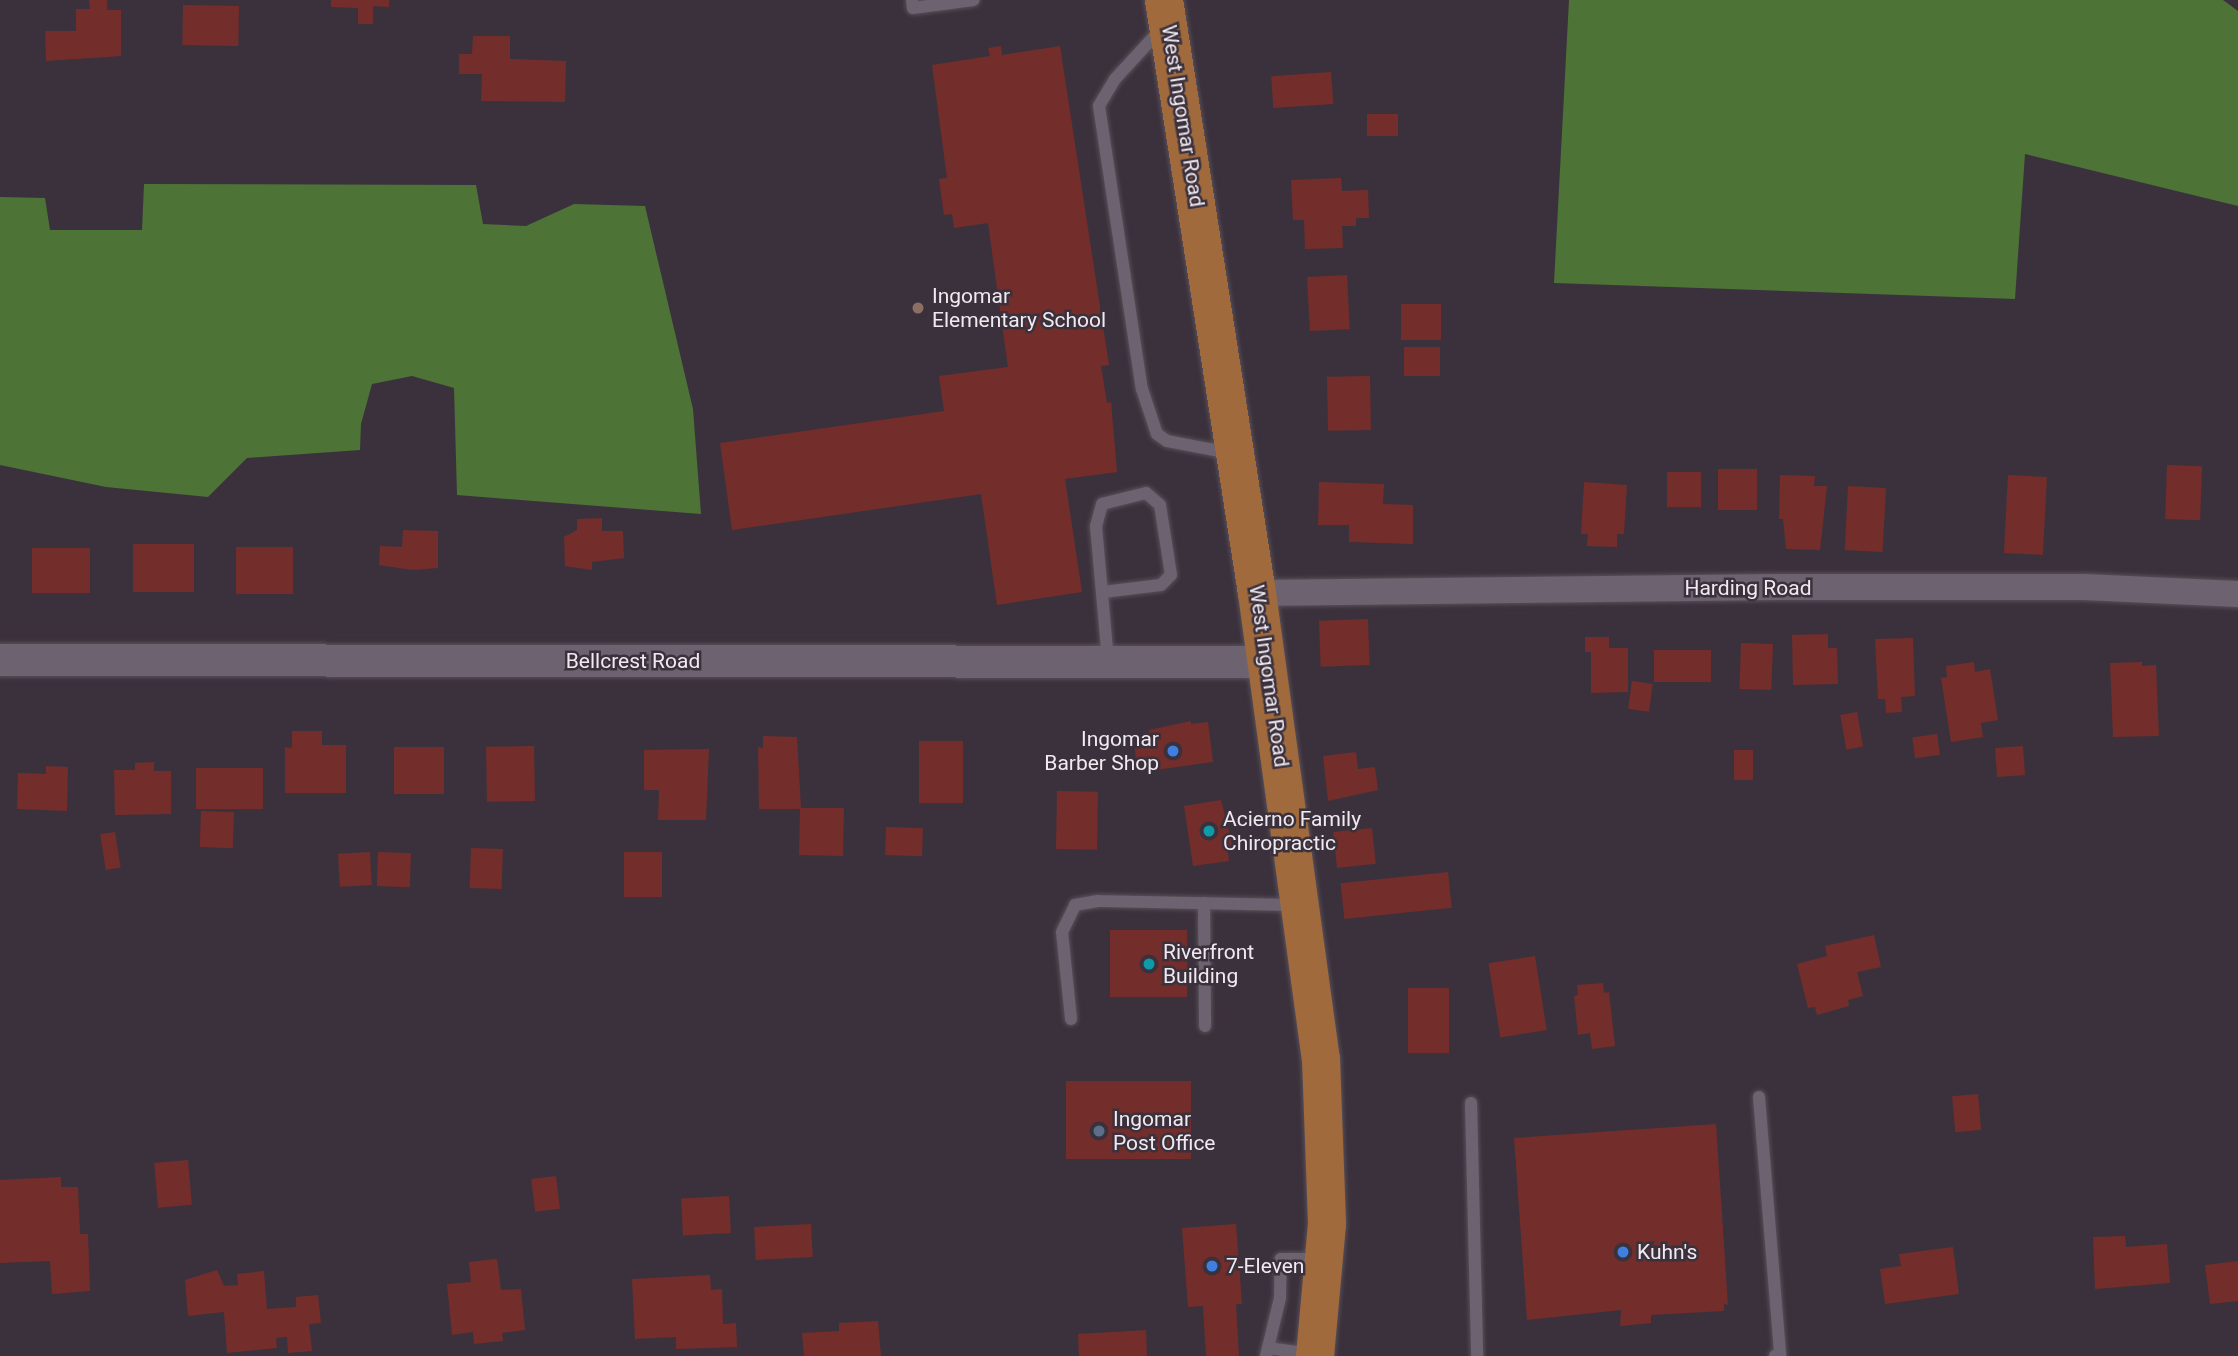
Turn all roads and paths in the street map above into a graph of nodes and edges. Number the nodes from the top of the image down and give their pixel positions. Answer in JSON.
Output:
{"nodes":[{"id":1,"x":912,"y":0,"type":"edge"},
{"id":2,"x":974,"y":0,"type":"edge"},
{"id":3,"x":1166,"y":10,"type":"edge"},
{"id":4,"x":1235,"y":454,"type":"junction"},
{"id":5,"x":1103,"y":592,"type":"junction"},
{"id":6,"x":1257,"y":593,"type":"junction"},
{"id":7,"x":2238,"y":594,"type":"edge"},
{"id":8,"x":0,"y":660,"type":"edge"},
{"id":9,"x":1108,"y":661,"type":"junction"},
{"id":10,"x":1267,"y":662,"type":"junction"},
{"id":11,"x":1204,"y":903,"type":"junction"},
{"id":12,"x":1300,"y":906,"type":"junction"},
{"id":13,"x":1071,"y":1019,"type":"dead end"},
{"id":14,"x":1205,"y":1026,"type":"dead end"},
{"id":15,"x":1759,"y":1097,"type":"dead end"},
{"id":16,"x":1471,"y":1103,"type":"dead end"},
{"id":17,"x":1325,"y":1259,"type":"junction"},
{"id":18,"x":1267,"y":1352,"type":"edge"},
{"id":19,"x":1315,"y":1355,"type":"edge"},
{"id":20,"x":1477,"y":1356,"type":"edge"},
{"id":21,"x":1775,"y":1356,"type":"edge"}],
"edges":[{"from":1,"to":2,"type":"lane"},
{"from":3,"to":4,"type":"main road","name":"West Ingomar Road"},
{"from":3,"to":4,"type":"lane"},
{"from":4,"to":6,"type":"main road","name":"West Ingomar Road"},
{"from":5,"to":5,"type":"lane"},
{"from":5,"to":9,"type":"lane"},
{"from":6,"to":7,"type":"street","name":"Harding Road"},
{"from":6,"to":10,"type":"main road","name":"West Ingomar Road"},
{"from":8,"to":9,"type":"street","name":"Bellcrest Road"},
{"from":9,"to":10,"type":"street","name":"Bellcrest Road"},
{"from":10,"to":12,"type":"main road","name":"West Ingomar Road"},
{"from":11,"to":12,"type":"lane"},
{"from":11,"to":13,"type":"lane"},
{"from":11,"to":14,"type":"lane"},
{"from":12,"to":17,"type":"main road","name":"West Ingomar Road"},
{"from":15,"to":21,"type":"lane"},
{"from":16,"to":20,"type":"lane"},
{"from":17,"to":18,"type":"lane"},
{"from":17,"to":19,"type":"main road","name":"West Ingomar Road"},
{"from":18,"to":19,"type":"lane"}]}
